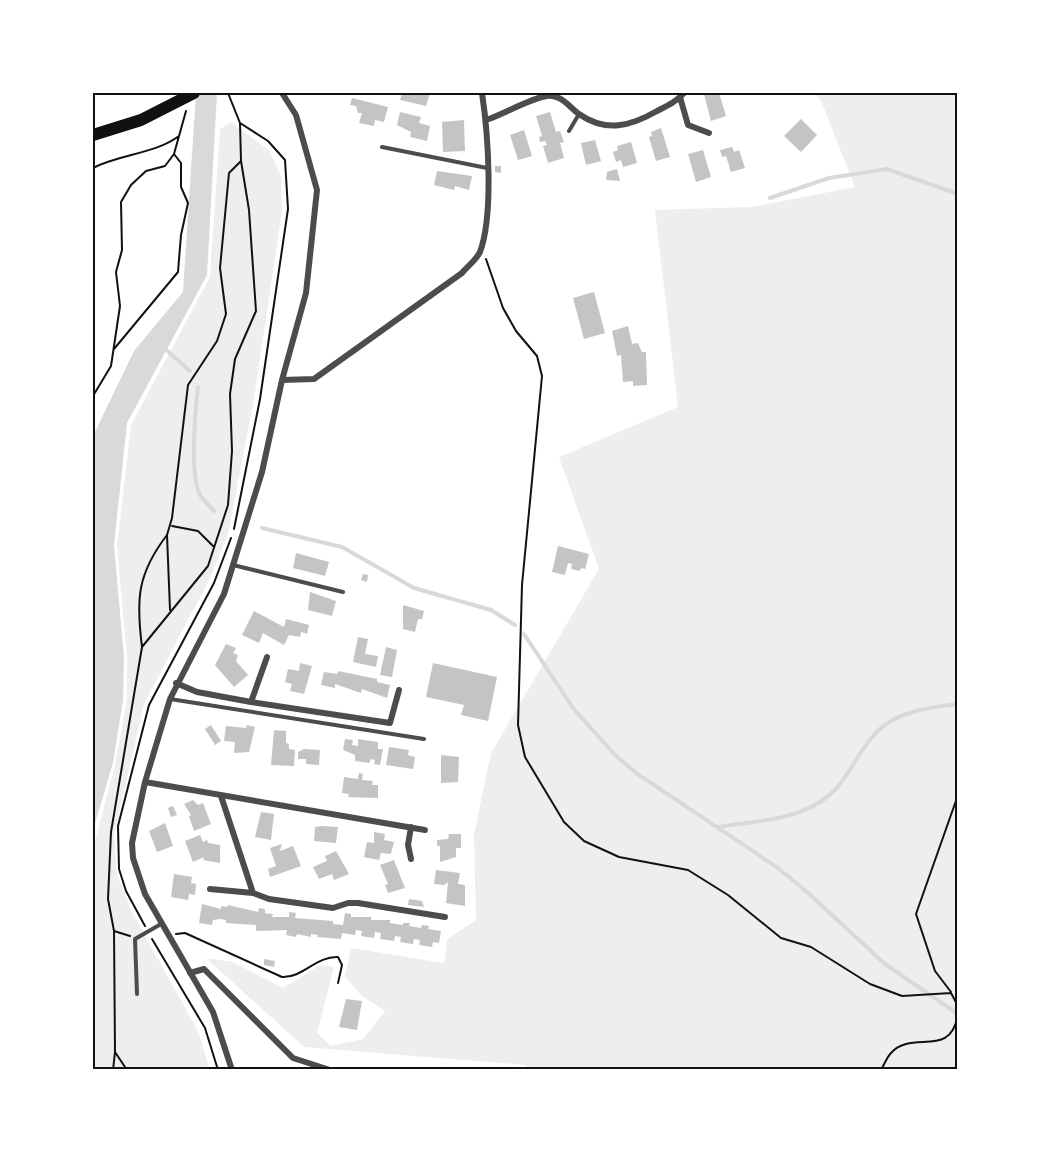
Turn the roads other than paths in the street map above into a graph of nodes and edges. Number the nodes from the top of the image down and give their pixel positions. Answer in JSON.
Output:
{"nodes":[{"id":1,"x":282,"y":93,"type":"edge"},
{"id":2,"x":482,"y":93,"type":"edge"},
{"id":3,"x":682,"y":95,"type":"edge"},
{"id":4,"x":190,"y":98,"type":"edge"},
{"id":5,"x":579,"y":114,"type":"junction"},
{"id":6,"x":486,"y":120,"type":"junction"},
{"id":7,"x":569,"y":131,"type":"dead end"},
{"id":8,"x":709,"y":133,"type":"dead end"},
{"id":9,"x":93,"y":135,"type":"edge"},
{"id":10,"x":382,"y":147,"type":"dead end"},
{"id":11,"x":487,"y":168,"type":"junction"},
{"id":12,"x":282,"y":380,"type":"junction"},
{"id":13,"x":231,"y":565,"type":"junction"},
{"id":14,"x":343,"y":591,"type":"dead end"},
{"id":15,"x":267,"y":657,"type":"dead end"},
{"id":16,"x":176,"y":683,"type":"junction"},
{"id":17,"x":399,"y":690,"type":"dead end"},
{"id":18,"x":170,"y":699,"type":"junction"},
{"id":19,"x":251,"y":702,"type":"junction"},
{"id":20,"x":424,"y":739,"type":"dead end"},
{"id":21,"x":145,"y":782,"type":"junction"},
{"id":22,"x":221,"y":795,"type":"junction"},
{"id":23,"x":411,"y":827,"type":"junction"},
{"id":24,"x":425,"y":830,"type":"dead end"},
{"id":25,"x":411,"y":859,"type":"dead end"},
{"id":26,"x":210,"y":889,"type":"dead end"},
{"id":27,"x":254,"y":893,"type":"junction"},
{"id":28,"x":445,"y":917,"type":"dead end"},
{"id":29,"x":161,"y":924,"type":"junction"},
{"id":30,"x":190,"y":973,"type":"junction"},
{"id":31,"x":137,"y":994,"type":"dead end"},
{"id":32,"x":232,"y":1070,"type":"edge"},
{"id":33,"x":330,"y":1070,"type":"edge"}],
"edges":[{"from":1,"to":12,"type":"street"},
{"from":2,"to":6,"type":"street"},
{"from":3,"to":5,"type":"street"},
{"from":3,"to":8,"type":"street"},
{"from":4,"to":9,"type":"main road"},
{"from":5,"to":6,"type":"street"},
{"from":5,"to":7,"type":"lane"},
{"from":6,"to":11,"type":"street"},
{"from":10,"to":11,"type":"lane"},
{"from":11,"to":12,"type":"street"},
{"from":12,"to":13,"type":"street"},
{"from":13,"to":14,"type":"lane"},
{"from":13,"to":16,"type":"street"},
{"from":15,"to":19,"type":"street"},
{"from":16,"to":18,"type":"street"},
{"from":16,"to":19,"type":"street"},
{"from":17,"to":19,"type":"street"},
{"from":18,"to":20,"type":"lane"},
{"from":18,"to":21,"type":"street"},
{"from":21,"to":22,"type":"street"},
{"from":21,"to":29,"type":"street"},
{"from":22,"to":23,"type":"street"},
{"from":22,"to":27,"type":"street"},
{"from":23,"to":24,"type":"street"},
{"from":23,"to":25,"type":"street"},
{"from":26,"to":27,"type":"street"},
{"from":27,"to":28,"type":"street"},
{"from":29,"to":30,"type":"street"},
{"from":29,"to":31,"type":"lane"},
{"from":30,"to":32,"type":"street"},
{"from":30,"to":33,"type":"street"}]}
